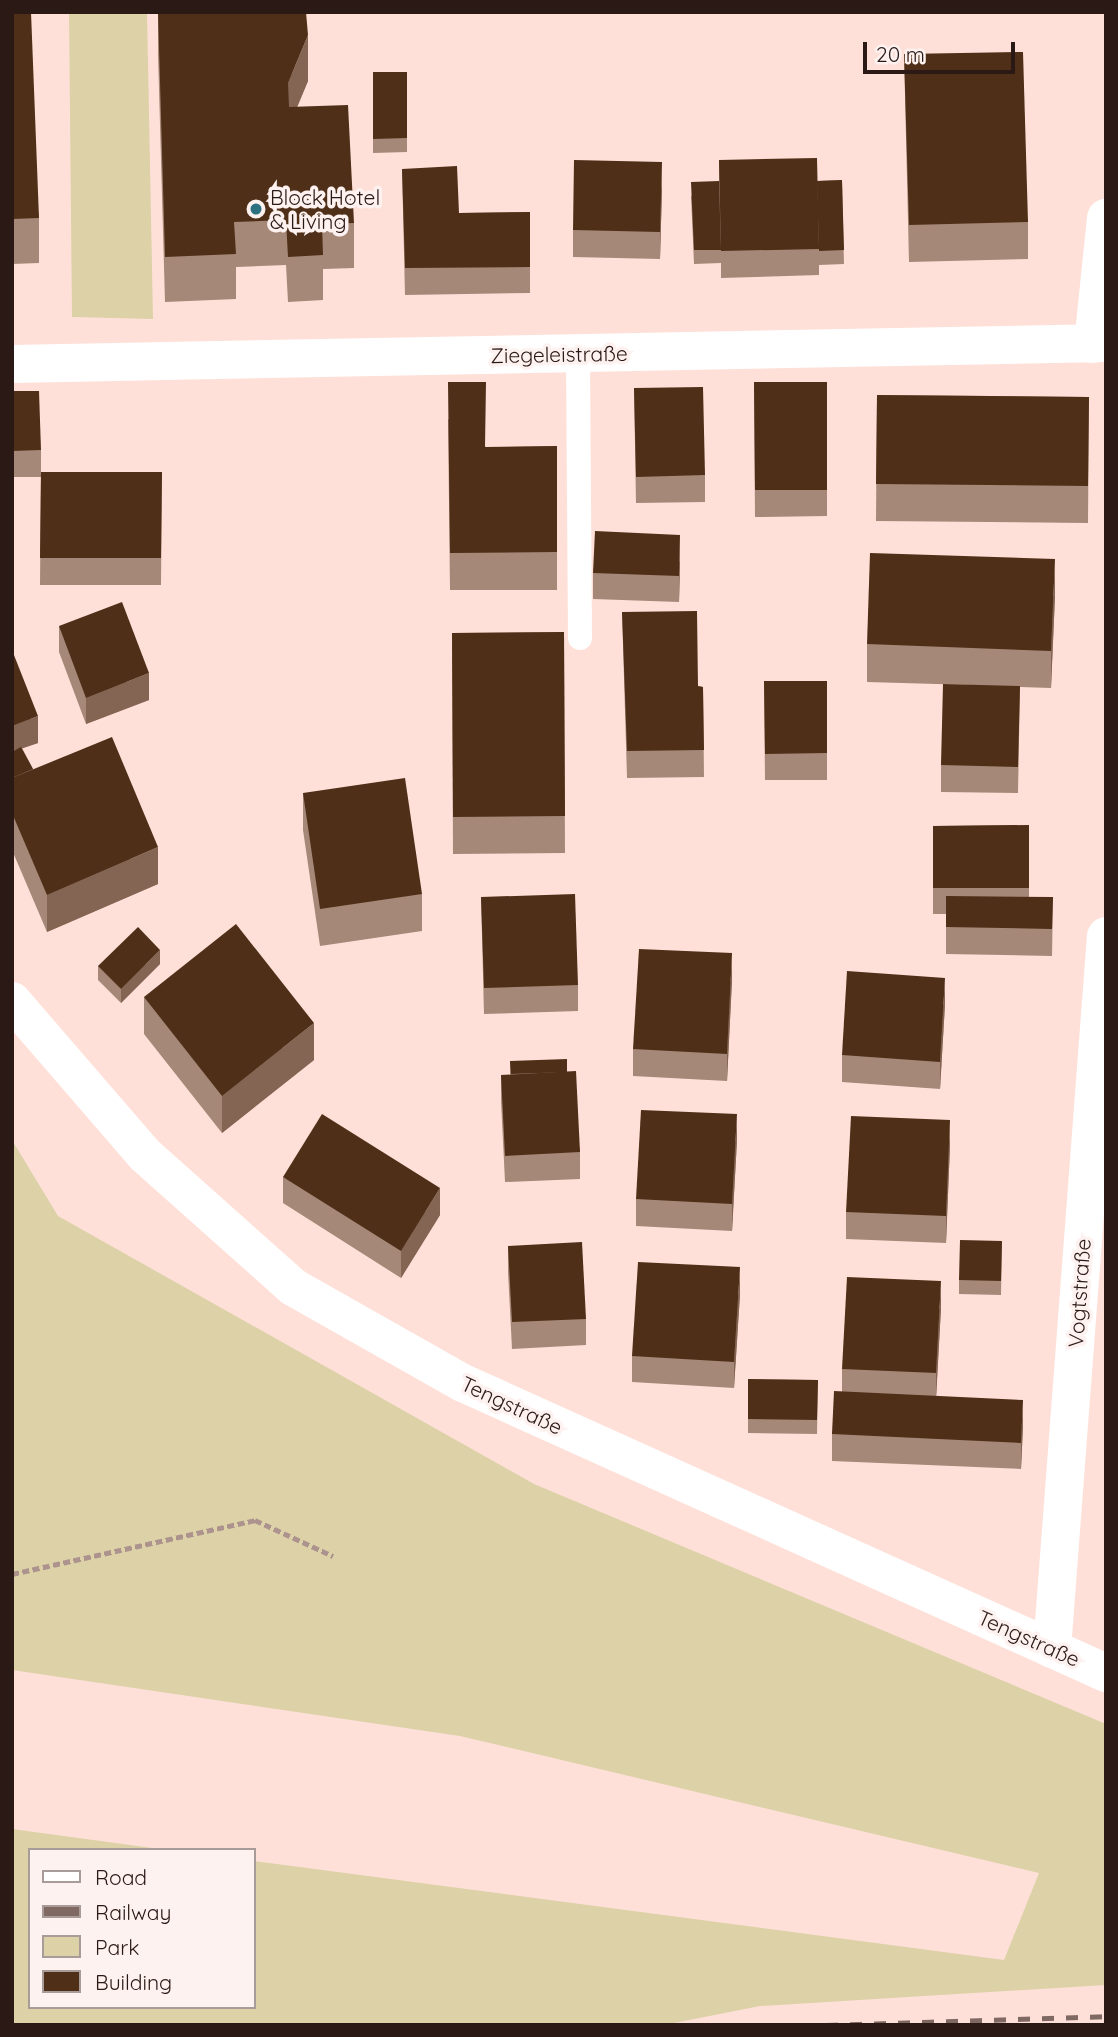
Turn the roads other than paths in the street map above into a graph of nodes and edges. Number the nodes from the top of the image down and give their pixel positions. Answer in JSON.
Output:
{"nodes":[{"id":1,"x":1106,"y":218,"type":"edge"},
{"id":2,"x":1099,"y":344,"type":"edge"},
{"id":3,"x":578,"y":354,"type":"junction"},
{"id":4,"x":12,"y":364,"type":"edge"},
{"id":5,"x":580,"y":638,"type":"dead end"},
{"id":6,"x":1106,"y":936,"type":"edge"},
{"id":7,"x":12,"y":1000,"type":"edge"},
{"id":8,"x":1052,"y":1649,"type":"junction"},
{"id":9,"x":1106,"y":1673,"type":"edge"}],
"edges":[{"from":1,"to":2,"type":"street"},
{"from":2,"to":3,"type":"street","name":"Ziegeleistraße"},
{"from":3,"to":4,"type":"street","name":"Ziegeleistraße"},
{"from":3,"to":5,"type":"lane"},
{"from":6,"to":8,"type":"street","name":"Vogtstraße"},
{"from":7,"to":8,"type":"street","name":"Tengstraße"},
{"from":8,"to":9,"type":"street","name":"Tengstraße"}]}
